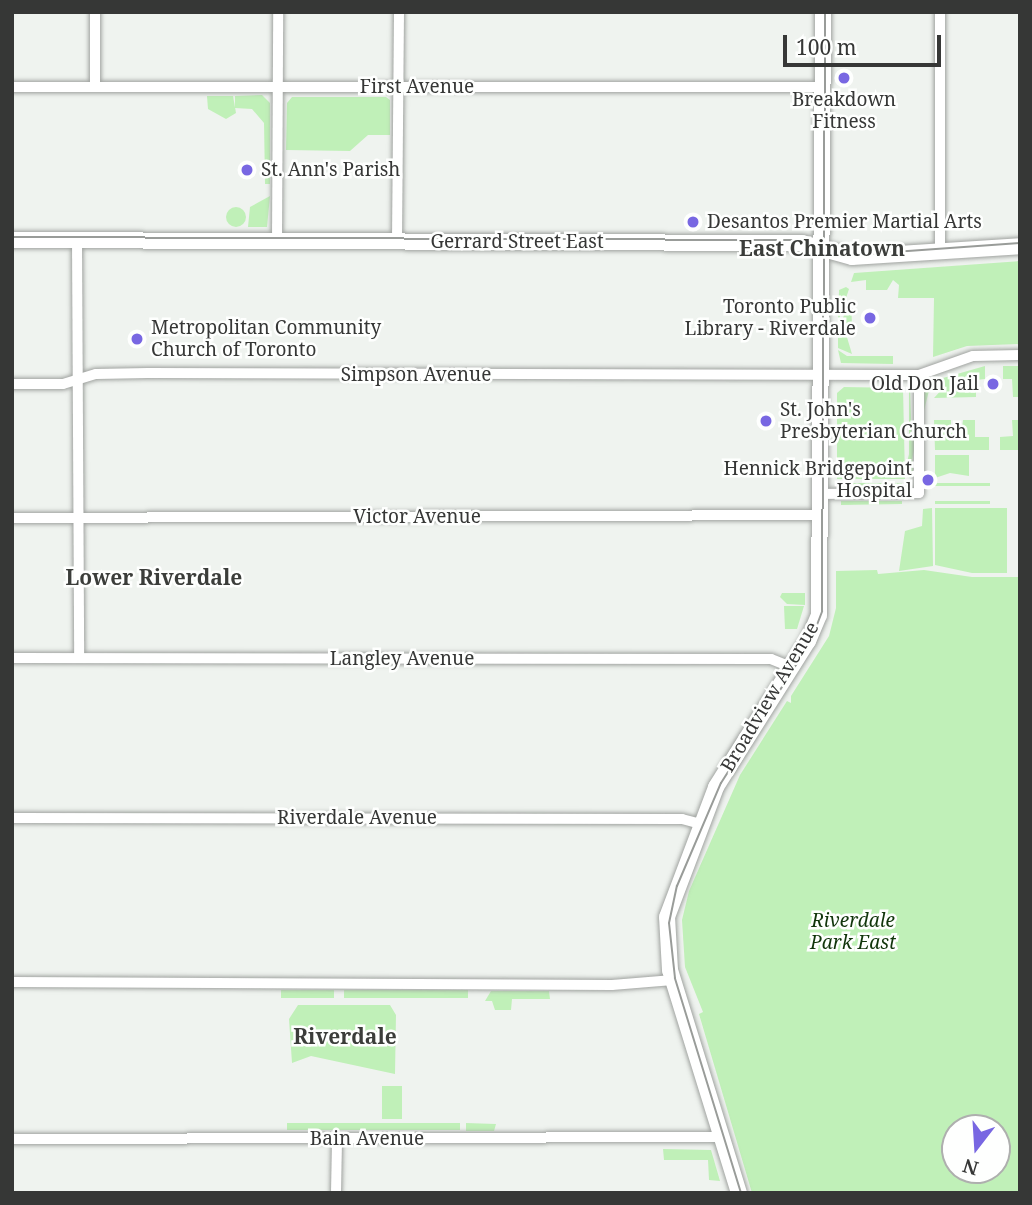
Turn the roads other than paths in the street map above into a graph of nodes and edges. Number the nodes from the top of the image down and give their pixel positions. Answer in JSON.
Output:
{"nodes":[{"id":1,"x":95,"y":12,"type":"edge"},
{"id":2,"x":278,"y":12,"type":"edge"},
{"id":3,"x":399,"y":12,"type":"edge"},
{"id":4,"x":823,"y":12,"type":"edge"},
{"id":5,"x":940,"y":12,"type":"edge"},
{"id":6,"x":12,"y":87,"type":"edge"},
{"id":7,"x":95,"y":87,"type":"junction"},
{"id":8,"x":278,"y":87,"type":"junction"},
{"id":9,"x":398,"y":87,"type":"junction"},
{"id":10,"x":823,"y":87,"type":"junction"},
{"id":11,"x":12,"y":240,"type":"edge"},
{"id":12,"x":77,"y":240,"type":"junction"},
{"id":13,"x":277,"y":241,"type":"junction"},
{"id":14,"x":397,"y":241,"type":"junction"},
{"id":15,"x":1020,"y":246,"type":"edge"},
{"id":16,"x":822,"y":248,"type":"junction"},
{"id":17,"x":940,"y":251,"type":"junction"},
{"id":18,"x":1020,"y":355,"type":"edge"},
{"id":19,"x":919,"y":374,"type":"junction"},
{"id":20,"x":821,"y":375,"type":"junction"},
{"id":21,"x":78,"y":379,"type":"junction"},
{"id":22,"x":12,"y":384,"type":"edge"},
{"id":23,"x":821,"y":494,"type":"junction"},
{"id":24,"x":822,"y":515,"type":"junction"},
{"id":25,"x":12,"y":518,"type":"edge"},
{"id":26,"x":77,"y":518,"type":"junction"},
{"id":27,"x":12,"y":658,"type":"edge"},
{"id":28,"x":79,"y":658,"type":"junction"},
{"id":29,"x":791,"y":667,"type":"junction"},
{"id":30,"x":12,"y":818,"type":"edge"},
{"id":31,"x":701,"y":824,"type":"junction"},
{"id":32,"x":673,"y":981,"type":"junction"},
{"id":33,"x":12,"y":982,"type":"edge"},
{"id":34,"x":721,"y":1137,"type":"junction"},
{"id":35,"x":12,"y":1139,"type":"edge"},
{"id":36,"x":337,"y":1139,"type":"junction"},
{"id":37,"x":336,"y":1193,"type":"edge"},
{"id":38,"x":738,"y":1193,"type":"edge"}],
"edges":[{"from":1,"to":7,"type":"street"},
{"from":2,"to":8,"type":"street"},
{"from":3,"to":9,"type":"street"},
{"from":4,"to":10,"type":"main road","name":"Broadview Avenue"},
{"from":5,"to":17,"type":"street"},
{"from":6,"to":7,"type":"street","name":"First Avenue"},
{"from":7,"to":8,"type":"street","name":"First Avenue"},
{"from":8,"to":9,"type":"street","name":"First Avenue"},
{"from":8,"to":13,"type":"street"},
{"from":9,"to":10,"type":"street","name":"First Avenue"},
{"from":9,"to":14,"type":"street"},
{"from":10,"to":16,"type":"main road","name":"Broadview Avenue"},
{"from":11,"to":12,"type":"main road","name":"Gerrard Street East"},
{"from":12,"to":13,"type":"main road","name":"Gerrard Street East"},
{"from":12,"to":21,"type":"street"},
{"from":13,"to":14,"type":"main road","name":"Gerrard Street East"},
{"from":14,"to":16,"type":"main road","name":"Gerrard Street East"},
{"from":15,"to":17,"type":"main road","name":"Gerrard Street East"},
{"from":16,"to":17,"type":"main road","name":"Gerrard Street East"},
{"from":16,"to":20,"type":"main road","name":"Broadview Avenue"},
{"from":18,"to":19,"type":"street","name":"Simpson Avenue"},
{"from":19,"to":20,"type":"street","name":"Simpson Avenue"},
{"from":19,"to":23,"type":"street"},
{"from":20,"to":21,"type":"street","name":"Simpson Avenue"},
{"from":20,"to":23,"type":"main road","name":"Broadview Avenue"},
{"from":21,"to":22,"type":"street","name":"Simpson Avenue"},
{"from":21,"to":26,"type":"street"},
{"from":23,"to":24,"type":"main road","name":"Broadview Avenue"},
{"from":24,"to":26,"type":"street","name":"Victor Avenue"},
{"from":24,"to":29,"type":"main road","name":"Broadview Avenue"},
{"from":25,"to":26,"type":"street","name":"Victor Avenue"},
{"from":26,"to":28,"type":"street"},
{"from":27,"to":28,"type":"street","name":"Langley Avenue"},
{"from":28,"to":29,"type":"street","name":"Langley Avenue"},
{"from":29,"to":31,"type":"main road","name":"Broadview Avenue"},
{"from":30,"to":31,"type":"street","name":"Riverdale Avenue"},
{"from":31,"to":32,"type":"main road","name":"Broadview Avenue"},
{"from":32,"to":33,"type":"street"},
{"from":32,"to":34,"type":"main road","name":"Broadview Avenue"},
{"from":34,"to":36,"type":"street","name":"Bain Avenue"},
{"from":34,"to":38,"type":"main road","name":"Broadview Avenue"},
{"from":35,"to":36,"type":"street","name":"Bain Avenue"},
{"from":36,"to":37,"type":"street"}]}
